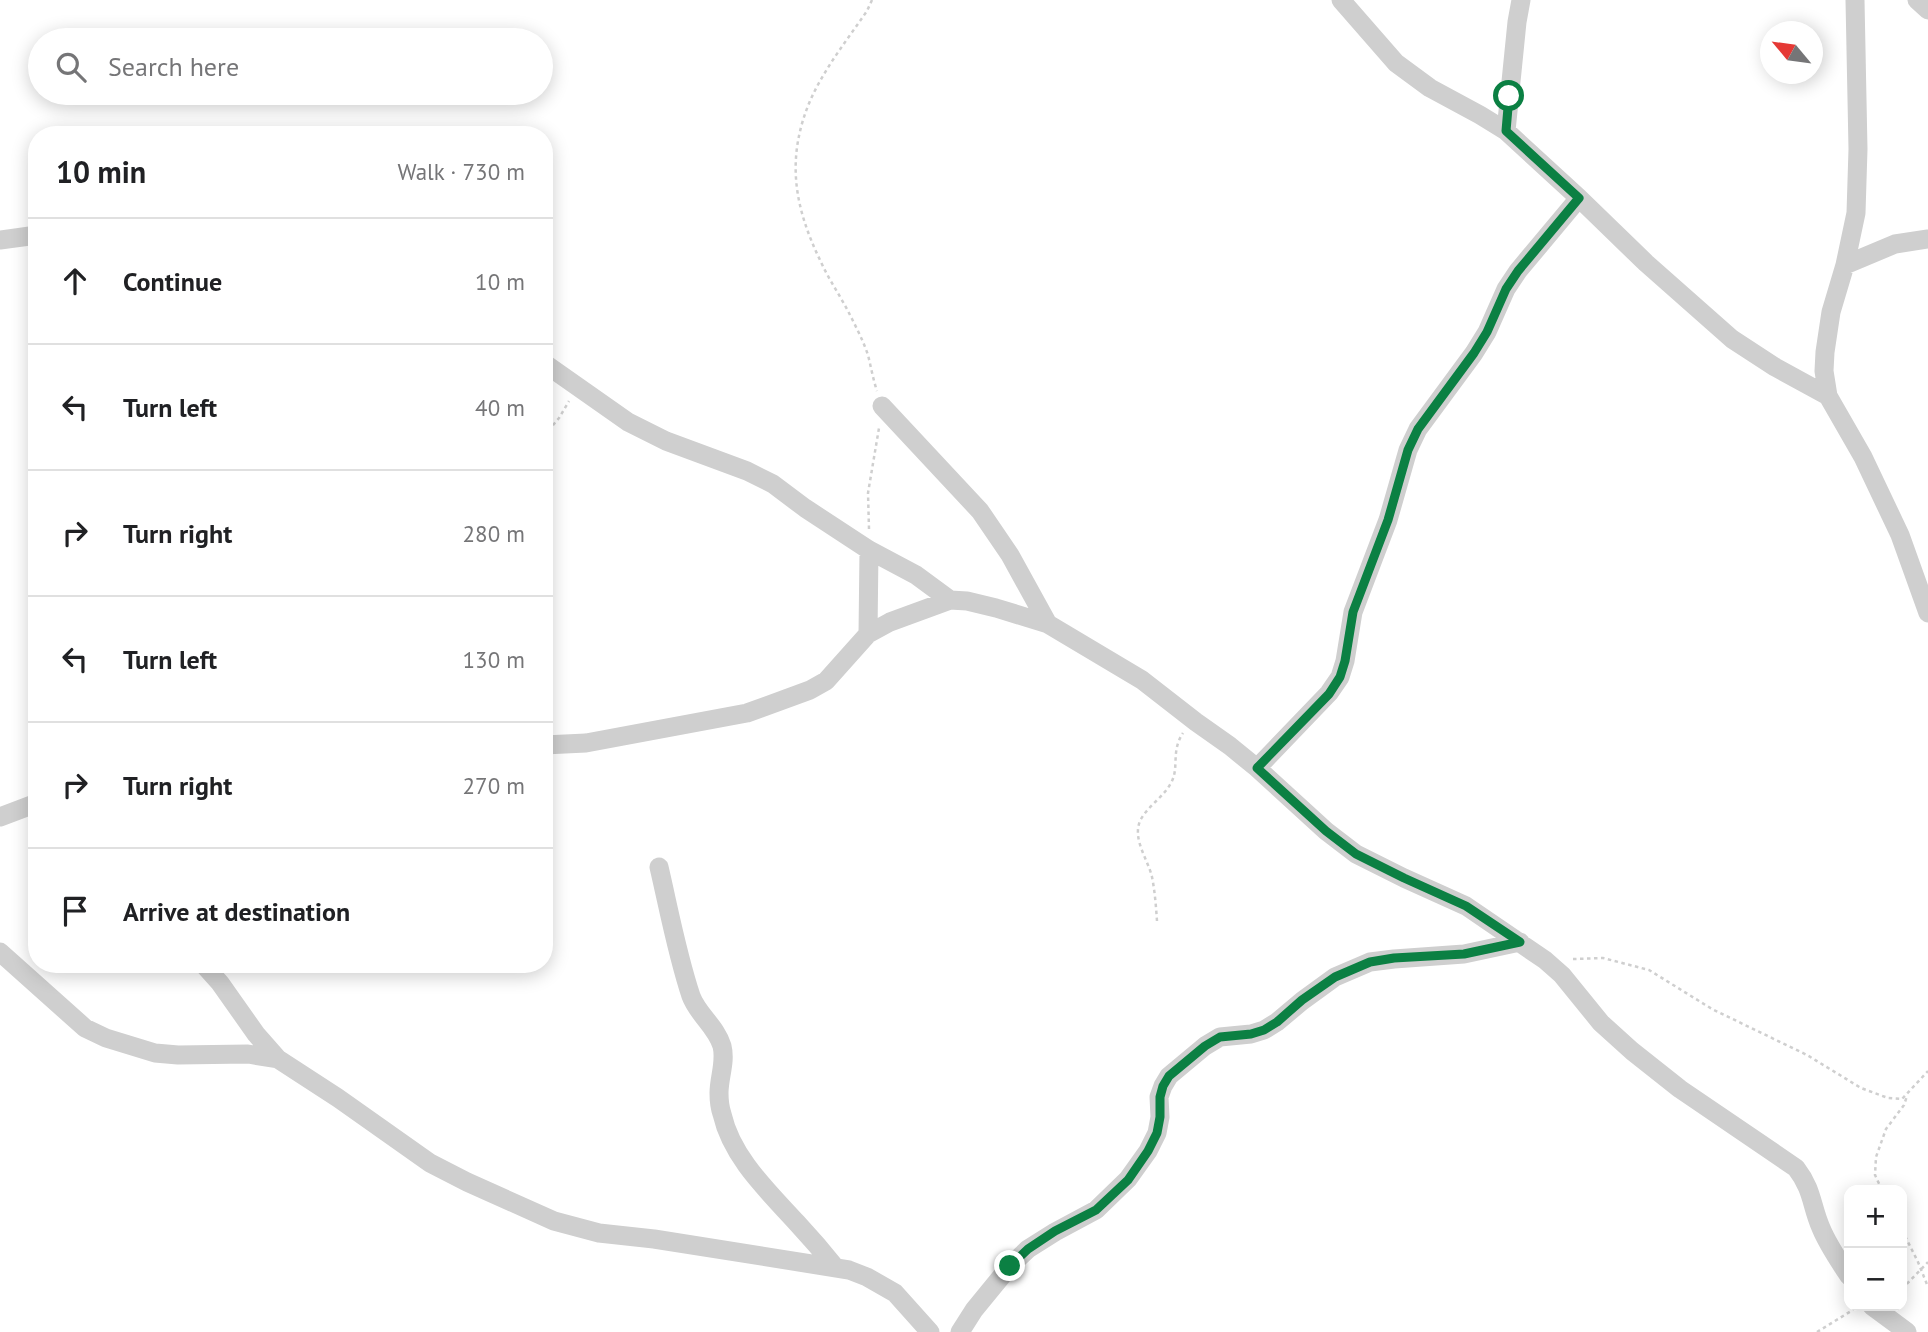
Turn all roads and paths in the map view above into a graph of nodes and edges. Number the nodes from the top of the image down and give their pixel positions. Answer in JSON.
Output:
{"nodes":[{"id":1,"x":872,"y":0,"type":"edge"},
{"id":2,"x":1341,"y":0,"type":"edge"},
{"id":3,"x":1521,"y":0,"type":"edge"},
{"id":4,"x":1855,"y":0,"type":"edge"},
{"id":5,"x":1917,"y":0,"type":"edge"},
{"id":6,"x":1928,"y":10,"type":"edge"},
{"id":7,"x":1506,"y":131,"type":"junction"},
{"id":8,"x":1579,"y":198,"type":"junction"},
{"id":9,"x":28,"y":236,"type":"edge"},
{"id":10,"x":1928,"y":239,"type":"edge"},
{"id":11,"x":0,"y":240,"type":"edge"},
{"id":12,"x":1845,"y":265,"type":"junction"},
{"id":13,"x":553,"y":369,"type":"edge"},
{"id":14,"x":577,"y":386,"type":"junction"},
{"id":15,"x":1828,"y":396,"type":"junction"},
{"id":16,"x":882,"y":406,"type":"junction"},
{"id":17,"x":553,"y":425,"type":"edge"},
{"id":18,"x":869,"y":550,"type":"junction"},
{"id":19,"x":950,"y":600,"type":"junction"},
{"id":20,"x":1928,"y":613,"type":"edge"},
{"id":21,"x":1048,"y":624,"type":"junction"},
{"id":22,"x":868,"y":634,"type":"junction"},
{"id":23,"x":1196,"y":722,"type":"junction"},
{"id":24,"x":553,"y":745,"type":"edge"},
{"id":25,"x":1257,"y":768,"type":"junction"},
{"id":26,"x":28,"y":806,"type":"edge"},
{"id":27,"x":0,"y":817,"type":"edge"},
{"id":28,"x":659,"y":867,"type":"dead end"},
{"id":29,"x":1157,"y":921,"type":"dead end"},
{"id":30,"x":1520,"y":942,"type":"junction"},
{"id":31,"x":0,"y":952,"type":"edge"},
{"id":32,"x":1545,"y":960,"type":"junction"},
{"id":33,"x":212,"y":973,"type":"edge"},
{"id":34,"x":278,"y":1059,"type":"junction"},
{"id":35,"x":1928,"y":1071,"type":"edge"},
{"id":36,"x":1907,"y":1096,"type":"junction"},
{"id":37,"x":1880,"y":1185,"type":"edge"},
{"id":38,"x":1907,"y":1240,"type":"edge"},
{"id":39,"x":1928,"y":1262,"type":"edge"},
{"id":40,"x":835,"y":1267,"type":"junction"},
{"id":41,"x":1844,"y":1267,"type":"edge"},
{"id":42,"x":1922,"y":1270,"type":"junction"},
{"id":43,"x":1907,"y":1285,"type":"edge"},
{"id":44,"x":1928,"y":1287,"type":"edge"},
{"id":45,"x":1850,"y":1311,"type":"edge"},
{"id":46,"x":1879,"y":1311,"type":"edge"},
{"id":47,"x":930,"y":1332,"type":"edge"},
{"id":48,"x":960,"y":1332,"type":"edge"},
{"id":49,"x":1817,"y":1332,"type":"edge"},
{"id":50,"x":1907,"y":1332,"type":"edge"}],
"edges":[{"from":1,"to":16,"type":"path"},
{"from":2,"to":7,"type":"street"},
{"from":3,"to":7,"type":"street"},
{"from":4,"to":12,"type":"street"},
{"from":5,"to":6,"type":"street"},
{"from":7,"to":8,"type":"street"},
{"from":8,"to":15,"type":"street"},
{"from":8,"to":25,"type":"street"},
{"from":9,"to":11,"type":"street"},
{"from":10,"to":12,"type":"street"},
{"from":12,"to":15,"type":"street"},
{"from":13,"to":14,"type":"street"},
{"from":14,"to":17,"type":"path"},
{"from":14,"to":18,"type":"street"},
{"from":15,"to":20,"type":"street"},
{"from":16,"to":18,"type":"path"},
{"from":16,"to":21,"type":"street"},
{"from":18,"to":19,"type":"street"},
{"from":18,"to":22,"type":"street"},
{"from":19,"to":21,"type":"street"},
{"from":19,"to":22,"type":"street"},
{"from":21,"to":23,"type":"street"},
{"from":22,"to":24,"type":"street"},
{"from":23,"to":25,"type":"street"},
{"from":23,"to":29,"type":"path"},
{"from":25,"to":30,"type":"street"},
{"from":26,"to":27,"type":"street"},
{"from":28,"to":40,"type":"street"},
{"from":30,"to":32,"type":"street"},
{"from":30,"to":48,"type":"street"},
{"from":31,"to":34,"type":"street"},
{"from":32,"to":36,"type":"path"},
{"from":32,"to":41,"type":"street"},
{"from":33,"to":34,"type":"street"},
{"from":34,"to":40,"type":"street"},
{"from":35,"to":36,"type":"path"},
{"from":36,"to":37,"type":"path"},
{"from":38,"to":42,"type":"path"},
{"from":39,"to":42,"type":"path"},
{"from":40,"to":47,"type":"street"},
{"from":42,"to":43,"type":"path"},
{"from":42,"to":44,"type":"path"},
{"from":45,"to":49,"type":"path"},
{"from":46,"to":50,"type":"street"}]}
